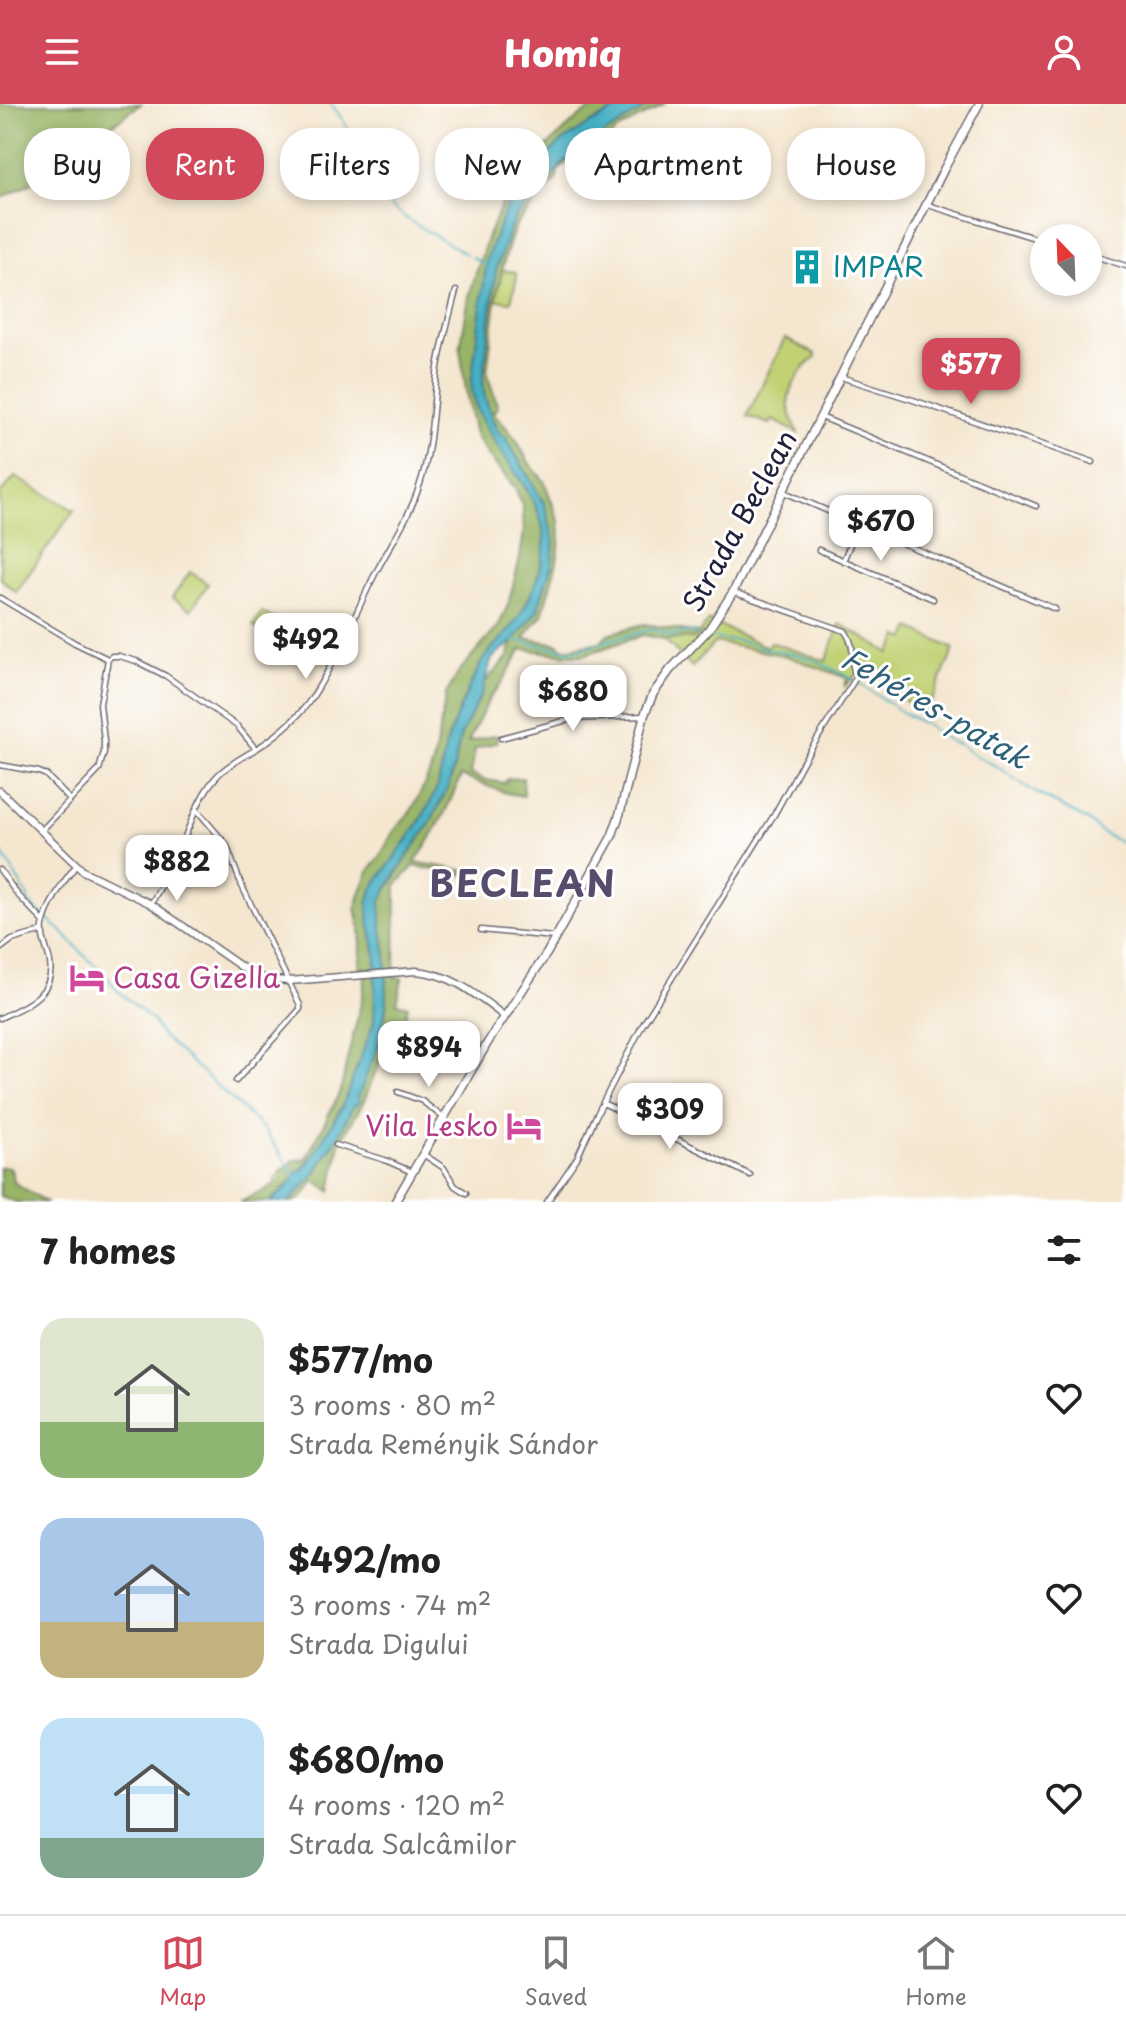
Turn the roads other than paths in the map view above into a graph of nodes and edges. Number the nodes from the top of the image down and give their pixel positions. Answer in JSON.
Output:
{"nodes":[{"id":1,"x":979,"y":104,"type":"edge"},
{"id":2,"x":927,"y":205,"type":"junction"},
{"id":3,"x":1030,"y":237,"type":"edge"},
{"id":4,"x":1102,"y":258,"type":"edge"},
{"id":5,"x":1126,"y":266,"type":"edge"},
{"id":6,"x":456,"y":291,"type":"dead end"},
{"id":7,"x":841,"y":377,"type":"junction"},
{"id":8,"x":821,"y":417,"type":"junction"},
{"id":9,"x":1093,"y":462,"type":"dead end"},
{"id":10,"x":784,"y":492,"type":"junction"},
{"id":11,"x":1036,"y":506,"type":"dead end"},
{"id":12,"x":859,"y":524,"type":"junction"},
{"id":13,"x":819,"y":550,"type":"dead end"},
{"id":14,"x":843,"y":561,"type":"junction"},
{"id":15,"x":733,"y":592,"type":"junction"},
{"id":16,"x":0,"y":598,"type":"edge"},
{"id":17,"x":933,"y":599,"type":"dead end"},
{"id":18,"x":1055,"y":609,"type":"dead end"},
{"id":19,"x":108,"y":659,"type":"junction"},
{"id":20,"x":644,"y":716,"type":"junction"},
{"id":21,"x":501,"y":738,"type":"dead end"},
{"id":22,"x":256,"y":749,"type":"junction"},
{"id":23,"x":0,"y":765,"type":"edge"},
{"id":24,"x":0,"y":791,"type":"edge"},
{"id":25,"x":70,"y":800,"type":"junction"},
{"id":26,"x":196,"y":809,"type":"junction"},
{"id":27,"x":41,"y":832,"type":"junction"},
{"id":28,"x":76,"y":866,"type":"junction"},
{"id":29,"x":0,"y":870,"type":"edge"},
{"id":30,"x":151,"y":904,"type":"junction"},
{"id":31,"x":45,"y":921,"type":"junction"},
{"id":32,"x":481,"y":930,"type":"dead end"},
{"id":33,"x":43,"y":931,"type":"junction"},
{"id":34,"x":556,"y":937,"type":"junction"},
{"id":35,"x":0,"y":949,"type":"edge"},
{"id":36,"x":289,"y":981,"type":"junction"},
{"id":37,"x":504,"y":1016,"type":"junction"},
{"id":38,"x":0,"y":1018,"type":"edge"},
{"id":39,"x":236,"y":1081,"type":"dead end"},
{"id":40,"x":398,"y":1092,"type":"dead end"},
{"id":41,"x":603,"y":1103,"type":"junction"},
{"id":42,"x":444,"y":1118,"type":"junction"},
{"id":43,"x":336,"y":1145,"type":"dead end"},
{"id":44,"x":423,"y":1154,"type":"junction"},
{"id":45,"x":412,"y":1172,"type":"junction"},
{"id":46,"x":750,"y":1175,"type":"dead end"},
{"id":47,"x":466,"y":1193,"type":"dead end"},
{"id":48,"x":397,"y":1201,"type":"edge"},
{"id":49,"x":547,"y":1202,"type":"edge"}],
"edges":[{"from":1,"to":2,"type":"main road","name":"Strada Beclean"},
{"from":2,"to":3,"type":"street"},
{"from":2,"to":7,"type":"main road","name":"Strada Beclean"},
{"from":4,"to":5,"type":"street"},
{"from":6,"to":22,"type":"street"},
{"from":7,"to":8,"type":"main road","name":"Strada Beclean"},
{"from":7,"to":9,"type":"street"},
{"from":8,"to":10,"type":"main road","name":"Strada Beclean"},
{"from":8,"to":11,"type":"street"},
{"from":10,"to":12,"type":"street"},
{"from":10,"to":15,"type":"main road","name":"Strada Beclean"},
{"from":12,"to":14,"type":"street"},
{"from":12,"to":18,"type":"street"},
{"from":13,"to":14,"type":"street"},
{"from":14,"to":17,"type":"street"},
{"from":15,"to":20,"type":"main road","name":"Strada Beclean"},
{"from":15,"to":41,"type":"street"},
{"from":16,"to":19,"type":"street"},
{"from":19,"to":22,"type":"street"},
{"from":19,"to":25,"type":"street"},
{"from":20,"to":21,"type":"street"},
{"from":20,"to":34,"type":"main road","name":"Strada Beclean"},
{"from":22,"to":26,"type":"street"},
{"from":23,"to":25,"type":"street"},
{"from":24,"to":27,"type":"main road"},
{"from":25,"to":27,"type":"street"},
{"from":26,"to":30,"type":"street"},
{"from":26,"to":36,"type":"street"},
{"from":27,"to":28,"type":"main road"},
{"from":28,"to":30,"type":"main road"},
{"from":28,"to":31,"type":"street"},
{"from":29,"to":31,"type":"street"},
{"from":30,"to":36,"type":"main road"},
{"from":31,"to":33,"type":"street"},
{"from":32,"to":34,"type":"street"},
{"from":33,"to":35,"type":"street"},
{"from":33,"to":38,"type":"street"},
{"from":34,"to":37,"type":"main road","name":"Strada Beclean"},
{"from":36,"to":37,"type":"main road"},
{"from":36,"to":39,"type":"street"},
{"from":37,"to":42,"type":"main road","name":"Strada Beclean"},
{"from":40,"to":42,"type":"street"},
{"from":41,"to":46,"type":"street"},
{"from":41,"to":49,"type":"street"},
{"from":42,"to":44,"type":"main road","name":"Strada Beclean"},
{"from":43,"to":45,"type":"street"},
{"from":44,"to":45,"type":"main road","name":"Strada Beclean"},
{"from":44,"to":47,"type":"street"},
{"from":45,"to":48,"type":"main road","name":"Strada Beclean"}]}
